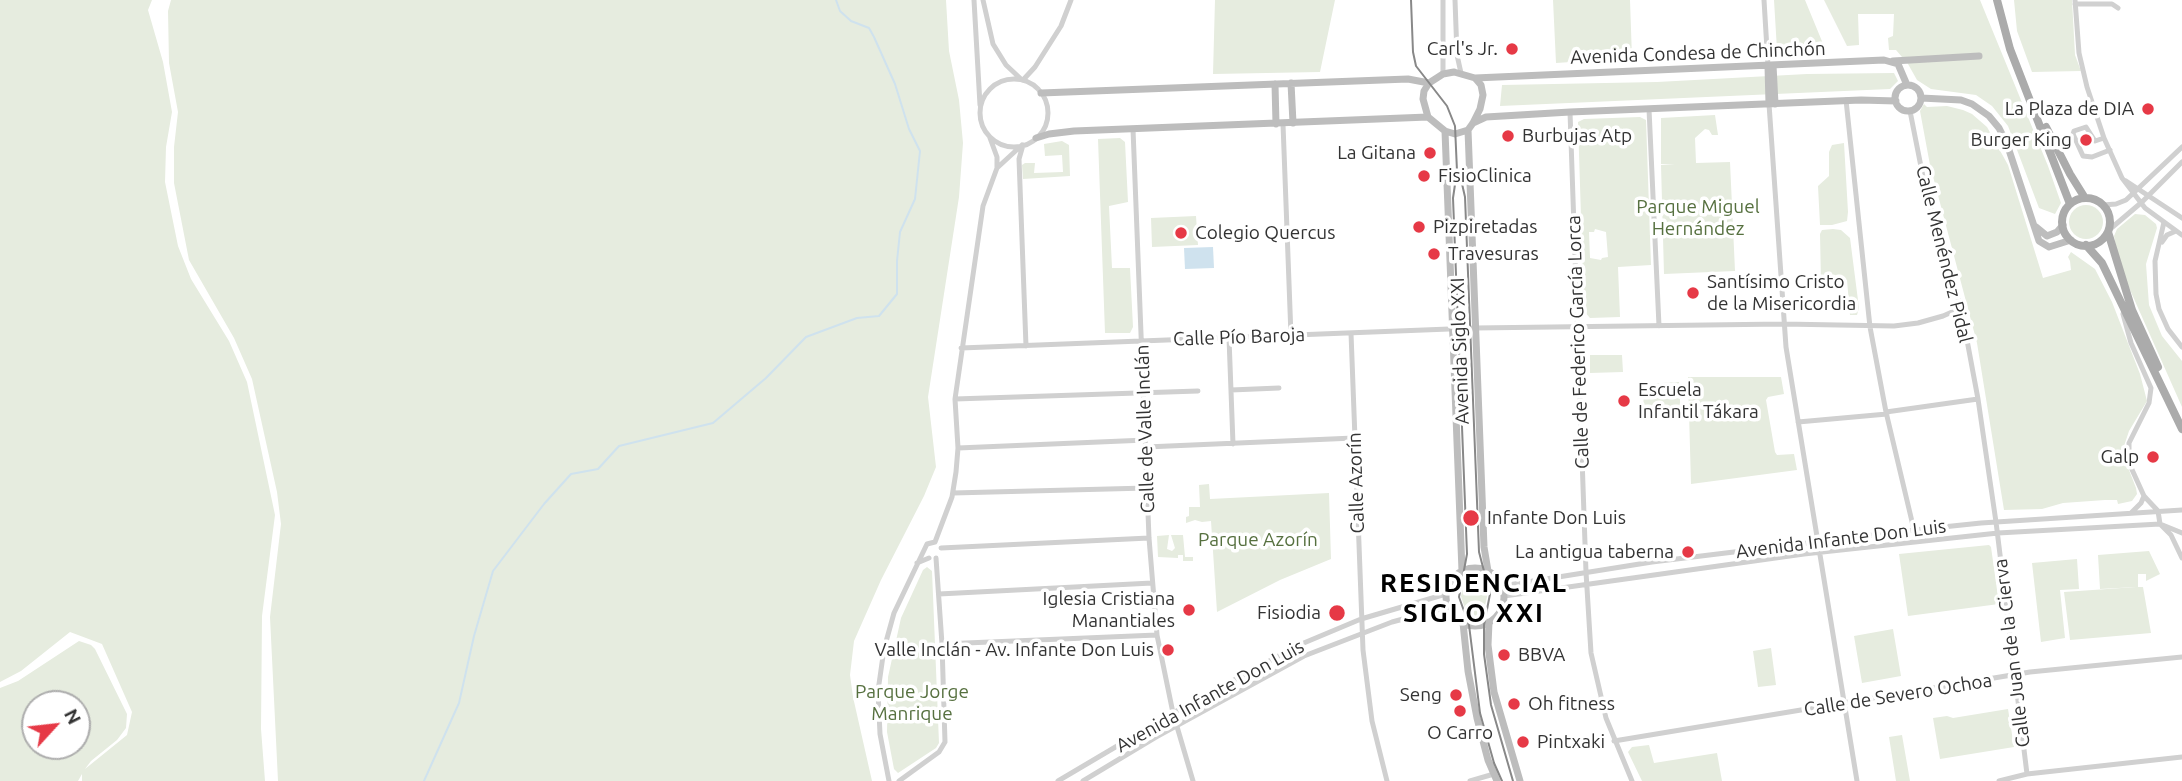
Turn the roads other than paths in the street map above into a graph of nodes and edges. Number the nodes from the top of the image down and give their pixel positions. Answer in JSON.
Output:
{"nodes":[{"id":1,"x":974,"y":0,"type":"edge"},
{"id":2,"x":983,"y":0,"type":"edge"},
{"id":3,"x":1071,"y":0,"type":"edge"},
{"id":4,"x":1443,"y":0,"type":"edge"},
{"id":5,"x":1455,"y":0,"type":"edge"},
{"id":6,"x":1764,"y":0,"type":"edge"},
{"id":7,"x":1997,"y":0,"type":"edge"},
{"id":8,"x":2075,"y":2,"type":"edge"},
{"id":9,"x":2118,"y":8,"type":"dead end"},
{"id":10,"x":1979,"y":56,"type":"dead end"},
{"id":11,"x":1893,"y":61,"type":"junction"},
{"id":12,"x":1770,"y":66,"type":"junction"},
{"id":13,"x":1035,"y":67,"type":"junction"},
{"id":14,"x":1461,"y":73,"type":"junction"},
{"id":15,"x":1443,"y":74,"type":"junction"},
{"id":16,"x":1475,"y":78,"type":"junction"},
{"id":17,"x":1022,"y":80,"type":"junction"},
{"id":18,"x":1291,"y":83,"type":"junction"},
{"id":19,"x":1429,"y":83,"type":"junction"},
{"id":20,"x":1275,"y":84,"type":"junction"},
{"id":21,"x":2024,"y":84,"type":"junction"},
{"id":22,"x":1907,"y":85,"type":"junction"},
{"id":23,"x":1035,"y":86,"type":"junction"},
{"id":24,"x":1041,"y":93,"type":"junction"},
{"id":25,"x":1921,"y":98,"type":"junction"},
{"id":26,"x":1846,"y":100,"type":"junction"},
{"id":27,"x":1896,"y":101,"type":"junction"},
{"id":28,"x":1772,"y":104,"type":"junction"},
{"id":29,"x":980,"y":109,"type":"junction"},
{"id":30,"x":1649,"y":109,"type":"junction"},
{"id":31,"x":1910,"y":111,"type":"junction"},
{"id":32,"x":1570,"y":112,"type":"junction"},
{"id":33,"x":1428,"y":117,"type":"junction"},
{"id":34,"x":1293,"y":123,"type":"junction"},
{"id":35,"x":1280,"y":124,"type":"junction"},
{"id":36,"x":1471,"y":127,"type":"junction"},
{"id":37,"x":1133,"y":130,"type":"junction"},
{"id":38,"x":1445,"y":131,"type":"junction"},
{"id":39,"x":987,"y":133,"type":"junction"},
{"id":40,"x":1036,"y":138,"type":"junction"},
{"id":41,"x":2104,"y":138,"type":"junction"},
{"id":42,"x":1023,"y":145,"type":"junction"},
{"id":43,"x":2182,"y":147,"type":"edge"},
{"id":44,"x":2110,"y":150,"type":"junction"},
{"id":45,"x":2182,"y":162,"type":"edge"},
{"id":46,"x":997,"y":168,"type":"junction"},
{"id":47,"x":2122,"y":178,"type":"junction"},
{"id":48,"x":2139,"y":188,"type":"junction"},
{"id":49,"x":2134,"y":194,"type":"junction"},
{"id":50,"x":2149,"y":194,"type":"junction"},
{"id":51,"x":2084,"y":198,"type":"junction"},
{"id":52,"x":2126,"y":200,"type":"junction"},
{"id":53,"x":2142,"y":202,"type":"junction"},
{"id":54,"x":2070,"y":204,"type":"junction"},
{"id":55,"x":2103,"y":205,"type":"junction"},
{"id":56,"x":2182,"y":218,"type":"edge"},
{"id":57,"x":2164,"y":222,"type":"junction"},
{"id":58,"x":2063,"y":225,"type":"junction"},
{"id":59,"x":2035,"y":227,"type":"junction"},
{"id":60,"x":2108,"y":231,"type":"junction"},
{"id":61,"x":2179,"y":233,"type":"edge"},
{"id":62,"x":2071,"y":240,"type":"junction"},
{"id":63,"x":2160,"y":244,"type":"junction"},
{"id":64,"x":2086,"y":245,"type":"junction"},
{"id":65,"x":2117,"y":295,"type":"junction"},
{"id":66,"x":1961,"y":308,"type":"junction"},
{"id":67,"x":1783,"y":324,"type":"junction"},
{"id":68,"x":1577,"y":326,"type":"junction"},
{"id":69,"x":1659,"y":326,"type":"junction"},
{"id":70,"x":1870,"y":327,"type":"junction"},
{"id":71,"x":1475,"y":328,"type":"junction"},
{"id":72,"x":1453,"y":329,"type":"junction"},
{"id":73,"x":1351,"y":333,"type":"junction"},
{"id":74,"x":1291,"y":336,"type":"junction"},
{"id":75,"x":1229,"y":338,"type":"junction"},
{"id":76,"x":1141,"y":340,"type":"junction"},
{"id":77,"x":1026,"y":346,"type":"junction"},
{"id":78,"x":2182,"y":347,"type":"edge"},
{"id":79,"x":961,"y":348,"type":"junction"},
{"id":80,"x":1279,"y":388,"type":"dead end"},
{"id":81,"x":1231,"y":390,"type":"junction"},
{"id":82,"x":1198,"y":391,"type":"dead end"},
{"id":83,"x":1144,"y":392,"type":"junction"},
{"id":84,"x":955,"y":399,"type":"junction"},
{"id":85,"x":1978,"y":399,"type":"junction"},
{"id":86,"x":1887,"y":413,"type":"junction"},
{"id":87,"x":1798,"y":422,"type":"junction"},
{"id":88,"x":2182,"y":423,"type":"edge"},
{"id":89,"x":2182,"y":429,"type":"edge"},
{"id":90,"x":1354,"y":438,"type":"junction"},
{"id":91,"x":1233,"y":443,"type":"junction"},
{"id":92,"x":1146,"y":444,"type":"junction"},
{"id":93,"x":958,"y":448,"type":"junction"},
{"id":94,"x":1147,"y":488,"type":"junction"},
{"id":95,"x":953,"y":493,"type":"junction"},
{"id":96,"x":2144,"y":496,"type":"junction"},
{"id":97,"x":2182,"y":510,"type":"edge"},
{"id":98,"x":2158,"y":511,"type":"junction"},
{"id":99,"x":2131,"y":513,"type":"junction"},
{"id":100,"x":1996,"y":522,"type":"junction"},
{"id":101,"x":2160,"y":524,"type":"junction"},
{"id":102,"x":1914,"y":530,"type":"junction"},
{"id":103,"x":1998,"y":533,"type":"junction"},
{"id":104,"x":2182,"y":533,"type":"edge"},
{"id":105,"x":1149,"y":538,"type":"junction"},
{"id":106,"x":1817,"y":541,"type":"junction"},
{"id":107,"x":935,"y":542,"type":"junction"},
{"id":108,"x":941,"y":548,"type":"junction"},
{"id":109,"x":926,"y":549,"type":"junction"},
{"id":110,"x":1821,"y":552,"type":"junction"},
{"id":111,"x":933,"y":558,"type":"junction"},
{"id":112,"x":2182,"y":558,"type":"edge"},
{"id":113,"x":917,"y":563,"type":"junction"},
{"id":114,"x":1462,"y":571,"type":"junction"},
{"id":115,"x":1488,"y":571,"type":"junction"},
{"id":116,"x":1586,"y":572,"type":"junction"},
{"id":117,"x":1152,"y":583,"type":"junction"},
{"id":118,"x":1586,"y":584,"type":"junction"},
{"id":119,"x":1502,"y":586,"type":"junction"},
{"id":120,"x":939,"y":594,"type":"junction"},
{"id":121,"x":1446,"y":594,"type":"junction"},
{"id":122,"x":1504,"y":596,"type":"junction"},
{"id":123,"x":1448,"y":607,"type":"junction"},
{"id":124,"x":1361,"y":619,"type":"junction"},
{"id":125,"x":1489,"y":622,"type":"junction"},
{"id":126,"x":1463,"y":623,"type":"junction"},
{"id":127,"x":1362,"y":633,"type":"junction"},
{"id":128,"x":1157,"y":635,"type":"junction"},
{"id":129,"x":942,"y":644,"type":"junction"},
{"id":130,"x":2182,"y":657,"type":"edge"},
{"id":131,"x":2016,"y":675,"type":"junction"},
{"id":132,"x":1845,"y":702,"type":"junction"},
{"id":133,"x":1174,"y":713,"type":"junction"},
{"id":134,"x":1177,"y":726,"type":"junction"},
{"id":135,"x":1614,"y":741,"type":"junction"},
{"id":136,"x":2182,"y":757,"type":"edge"},
{"id":137,"x":2027,"y":774,"type":"junction"},
{"id":138,"x":1495,"y":778,"type":"edge"},
{"id":139,"x":889,"y":781,"type":"edge"},
{"id":140,"x":899,"y":781,"type":"edge"},
{"id":141,"x":1058,"y":781,"type":"edge"},
{"id":142,"x":1083,"y":781,"type":"edge"},
{"id":143,"x":1193,"y":781,"type":"edge"},
{"id":144,"x":1387,"y":781,"type":"edge"},
{"id":145,"x":1470,"y":781,"type":"edge"},
{"id":146,"x":1520,"y":781,"type":"edge"},
{"id":147,"x":1632,"y":781,"type":"edge"},
{"id":148,"x":1857,"y":781,"type":"edge"},
{"id":149,"x":1999,"y":781,"type":"edge"}],
"edges":[{"from":1,"to":29,"type":"street"},
{"from":2,"to":17,"type":"street"},
{"from":3,"to":13,"type":"street"},
{"from":4,"to":15,"type":"street"},
{"from":5,"to":14,"type":"street"},
{"from":6,"to":12,"type":"street"},
{"from":7,"to":21,"type":"main road"},
{"from":8,"to":9,"type":"street"},
{"from":8,"to":41,"type":"street"},
{"from":10,"to":11,"type":"street","name":"Avenida Condesa de Chinchón"},
{"from":11,"to":12,"type":"street","name":"Avenida Condesa de Chinchón"},
{"from":11,"to":22,"type":"street"},
{"from":12,"to":16,"type":"street","name":"Avenida Condesa de Chinchón"},
{"from":12,"to":28,"type":"street"},
{"from":13,"to":17,"type":"street"},
{"from":13,"to":23,"type":"street"},
{"from":14,"to":15,"type":"street"},
{"from":14,"to":16,"type":"street"},
{"from":15,"to":19,"type":"street"},
{"from":16,"to":36,"type":"street"},
{"from":17,"to":23,"type":"street"},
{"from":17,"to":29,"type":"street"},
{"from":18,"to":19,"type":"street"},
{"from":18,"to":20,"type":"street"},
{"from":18,"to":34,"type":"street"},
{"from":19,"to":33,"type":"street"},
{"from":20,"to":24,"type":"street"},
{"from":20,"to":35,"type":"street"},
{"from":21,"to":51,"type":"main road"},
{"from":21,"to":54,"type":"main road"},
{"from":22,"to":25,"type":"street"},
{"from":22,"to":27,"type":"street"},
{"from":23,"to":24,"type":"street"},
{"from":24,"to":40,"type":"street"},
{"from":25,"to":31,"type":"street"},
{"from":25,"to":59,"type":"street"},
{"from":26,"to":27,"type":"street"},
{"from":26,"to":28,"type":"street"},
{"from":26,"to":70,"type":"street"},
{"from":27,"to":31,"type":"street"},
{"from":28,"to":30,"type":"street"},
{"from":28,"to":67,"type":"street"},
{"from":29,"to":39,"type":"street"},
{"from":30,"to":32,"type":"street"},
{"from":30,"to":69,"type":"street"},
{"from":31,"to":66,"type":"street","name":"Calle Menéndez Pidal"},
{"from":32,"to":36,"type":"street"},
{"from":32,"to":68,"type":"street","name":"Calle de Federico García Lorca"},
{"from":33,"to":34,"type":"street"},
{"from":33,"to":38,"type":"street"},
{"from":34,"to":35,"type":"street"},
{"from":35,"to":37,"type":"street"},
{"from":35,"to":74,"type":"street"},
{"from":36,"to":38,"type":"street"},
{"from":36,"to":71,"type":"street","name":"Avenida Siglo XXI"},
{"from":37,"to":40,"type":"street"},
{"from":37,"to":76,"type":"street","name":"Calle de Valle Inclán"},
{"from":38,"to":72,"type":"street","name":"Avenida Siglo XXI"},
{"from":39,"to":42,"type":"street"},
{"from":39,"to":46,"type":"street"},
{"from":40,"to":42,"type":"street"},
{"from":41,"to":44,"type":"street"},
{"from":41,"to":44,"type":"street"},
{"from":42,"to":46,"type":"street"},
{"from":42,"to":77,"type":"street"},
{"from":43,"to":48,"type":"street"},
{"from":44,"to":47,"type":"street"},
{"from":45,"to":50,"type":"street"},
{"from":46,"to":79,"type":"street"},
{"from":47,"to":48,"type":"street"},
{"from":47,"to":49,"type":"street"},
{"from":47,"to":52,"type":"street"},
{"from":48,"to":49,"type":"street"},
{"from":48,"to":50,"type":"street"},
{"from":49,"to":52,"type":"street"},
{"from":49,"to":53,"type":"street"},
{"from":50,"to":53,"type":"street"},
{"from":50,"to":56,"type":"street"},
{"from":51,"to":54,"type":"main road"},
{"from":51,"to":55,"type":"main road"},
{"from":52,"to":55,"type":"street"},
{"from":53,"to":57,"type":"street"},
{"from":53,"to":60,"type":"street"},
{"from":54,"to":58,"type":"main road"},
{"from":55,"to":60,"type":"main road"},
{"from":57,"to":61,"type":"street"},
{"from":57,"to":63,"type":"street"},
{"from":58,"to":59,"type":"street"},
{"from":58,"to":62,"type":"main road"},
{"from":59,"to":62,"type":"street"},
{"from":60,"to":64,"type":"main road"},
{"from":60,"to":88,"type":"main road"},
{"from":61,"to":63,"type":"street"},
{"from":62,"to":64,"type":"main road"},
{"from":63,"to":78,"type":"street"},
{"from":64,"to":65,"type":"main road"},
{"from":65,"to":89,"type":"main road"},
{"from":65,"to":96,"type":"street"},
{"from":66,"to":70,"type":"street","name":"Calle Pío Baroja"},
{"from":66,"to":85,"type":"street","name":"Calle Menéndez Pidal"},
{"from":67,"to":69,"type":"street","name":"Calle Pío Baroja"},
{"from":67,"to":70,"type":"street","name":"Calle Pío Baroja"},
{"from":67,"to":87,"type":"street"},
{"from":68,"to":69,"type":"street","name":"Calle Pío Baroja"},
{"from":68,"to":71,"type":"street","name":"Calle Pío Baroja"},
{"from":68,"to":116,"type":"street","name":"Calle de Federico García Lorca"},
{"from":70,"to":86,"type":"street"},
{"from":71,"to":72,"type":"street","name":"Calle Pío Baroja"},
{"from":71,"to":115,"type":"street","name":"Avenida Siglo XXI"},
{"from":72,"to":73,"type":"street","name":"Calle Pío Baroja"},
{"from":72,"to":114,"type":"street","name":"Avenida Siglo XXI"},
{"from":73,"to":74,"type":"street","name":"Calle Pío Baroja"},
{"from":73,"to":90,"type":"street","name":"Calle Azorín"},
{"from":74,"to":75,"type":"street","name":"Calle Pío Baroja"},
{"from":75,"to":76,"type":"street","name":"Calle Pío Baroja"},
{"from":75,"to":81,"type":"street"},
{"from":76,"to":77,"type":"street","name":"Calle Pío Baroja"},
{"from":76,"to":83,"type":"street","name":"Calle de Valle Inclán"},
{"from":77,"to":79,"type":"street","name":"Calle Pío Baroja"},
{"from":79,"to":84,"type":"street"},
{"from":80,"to":81,"type":"street"},
{"from":81,"to":91,"type":"street"},
{"from":82,"to":83,"type":"street"},
{"from":83,"to":84,"type":"street"},
{"from":83,"to":92,"type":"street","name":"Calle de Valle Inclán"},
{"from":84,"to":93,"type":"street"},
{"from":85,"to":86,"type":"street"},
{"from":85,"to":100,"type":"street","name":"Calle Menéndez Pidal"},
{"from":86,"to":87,"type":"street"},
{"from":86,"to":102,"type":"street"},
{"from":87,"to":106,"type":"street"},
{"from":90,"to":91,"type":"street"},
{"from":90,"to":124,"type":"street","name":"Calle Azorín"},
{"from":91,"to":92,"type":"street"},
{"from":92,"to":93,"type":"street"},
{"from":92,"to":94,"type":"street","name":"Calle de Valle Inclán"},
{"from":93,"to":95,"type":"street"},
{"from":94,"to":95,"type":"street"},
{"from":94,"to":105,"type":"street","name":"Calle de Valle Inclán"},
{"from":95,"to":107,"type":"street"},
{"from":96,"to":98,"type":"street"},
{"from":96,"to":99,"type":"street"},
{"from":97,"to":98,"type":"street","name":"Avenida Infante Don Luis"},
{"from":98,"to":99,"type":"street","name":"Avenida Infante Don Luis"},
{"from":98,"to":101,"type":"street"},
{"from":99,"to":100,"type":"street","name":"Avenida Infante Don Luis"},
{"from":100,"to":102,"type":"street","name":"Avenida Infante Don Luis"},
{"from":100,"to":103,"type":"street","name":"Calle Juan de la Cierva"},
{"from":101,"to":103,"type":"street","name":"Avenida Infante Don Luis"},
{"from":101,"to":104,"type":"street","name":"Avenida Infante Don Luis"},
{"from":101,"to":112,"type":"street"},
{"from":102,"to":106,"type":"street","name":"Avenida Infante Don Luis"},
{"from":103,"to":110,"type":"street","name":"Avenida Infante Don Luis"},
{"from":103,"to":131,"type":"street","name":"Calle Juan de la Cierva"},
{"from":105,"to":108,"type":"street"},
{"from":105,"to":117,"type":"street","name":"Calle de Valle Inclán"},
{"from":106,"to":110,"type":"street"},
{"from":106,"to":116,"type":"street","name":"Avenida Infante Don Luis"},
{"from":107,"to":108,"type":"street"},
{"from":107,"to":109,"type":"street"},
{"from":108,"to":111,"type":"street"},
{"from":109,"to":111,"type":"street"},
{"from":109,"to":113,"type":"street"},
{"from":110,"to":118,"type":"street","name":"Avenida Infante Don Luis"},
{"from":110,"to":132,"type":"street"},
{"from":111,"to":113,"type":"street"},
{"from":111,"to":120,"type":"street"},
{"from":113,"to":139,"type":"street"},
{"from":114,"to":115,"type":"street"},
{"from":114,"to":121,"type":"street"},
{"from":115,"to":119,"type":"street"},
{"from":116,"to":118,"type":"street","name":"Calle de Federico García Lorca"},
{"from":116,"to":119,"type":"street","name":"Avenida Infante Don Luis"},
{"from":117,"to":120,"type":"street"},
{"from":117,"to":128,"type":"street","name":"Calle de Valle Inclán"},
{"from":118,"to":122,"type":"street","name":"Avenida Infante Don Luis"},
{"from":118,"to":135,"type":"street","name":"Calle de Federico García Lorca"},
{"from":119,"to":122,"type":"street"},
{"from":120,"to":129,"type":"street"},
{"from":121,"to":123,"type":"street"},
{"from":121,"to":124,"type":"street","name":"Avenida Infante Don Luis"},
{"from":122,"to":125,"type":"street"},
{"from":123,"to":126,"type":"street"},
{"from":123,"to":127,"type":"street","name":"Avenida Infante Don Luis"},
{"from":124,"to":127,"type":"street","name":"Calle Azorín"},
{"from":124,"to":133,"type":"street","name":"Avenida Infante Don Luis"},
{"from":125,"to":126,"type":"street"},
{"from":125,"to":146,"type":"street"},
{"from":126,"to":138,"type":"street"},
{"from":127,"to":134,"type":"street","name":"Avenida Infante Don Luis"},
{"from":127,"to":144,"type":"street","name":"Calle Azorín"},
{"from":128,"to":129,"type":"street"},
{"from":128,"to":133,"type":"street","name":"Calle de Valle Inclán"},
{"from":129,"to":140,"type":"street"},
{"from":130,"to":131,"type":"street","name":"Calle de Severo Ochoa"},
{"from":131,"to":132,"type":"street","name":"Calle de Severo Ochoa"},
{"from":131,"to":137,"type":"street","name":"Calle Juan de la Cierva"},
{"from":132,"to":135,"type":"street","name":"Calle de Severo Ochoa"},
{"from":132,"to":148,"type":"street"},
{"from":133,"to":134,"type":"street","name":"Calle de Valle Inclán"},
{"from":133,"to":141,"type":"street","name":"Avenida Infante Don Luis"},
{"from":134,"to":142,"type":"street","name":"Avenida Infante Don Luis"},
{"from":134,"to":143,"type":"street","name":"Calle de Valle Inclán"},
{"from":135,"to":147,"type":"street","name":"Calle de Federico García Lorca"},
{"from":136,"to":137,"type":"street"},
{"from":137,"to":149,"type":"street"},
{"from":138,"to":145,"type":"street"}]}
